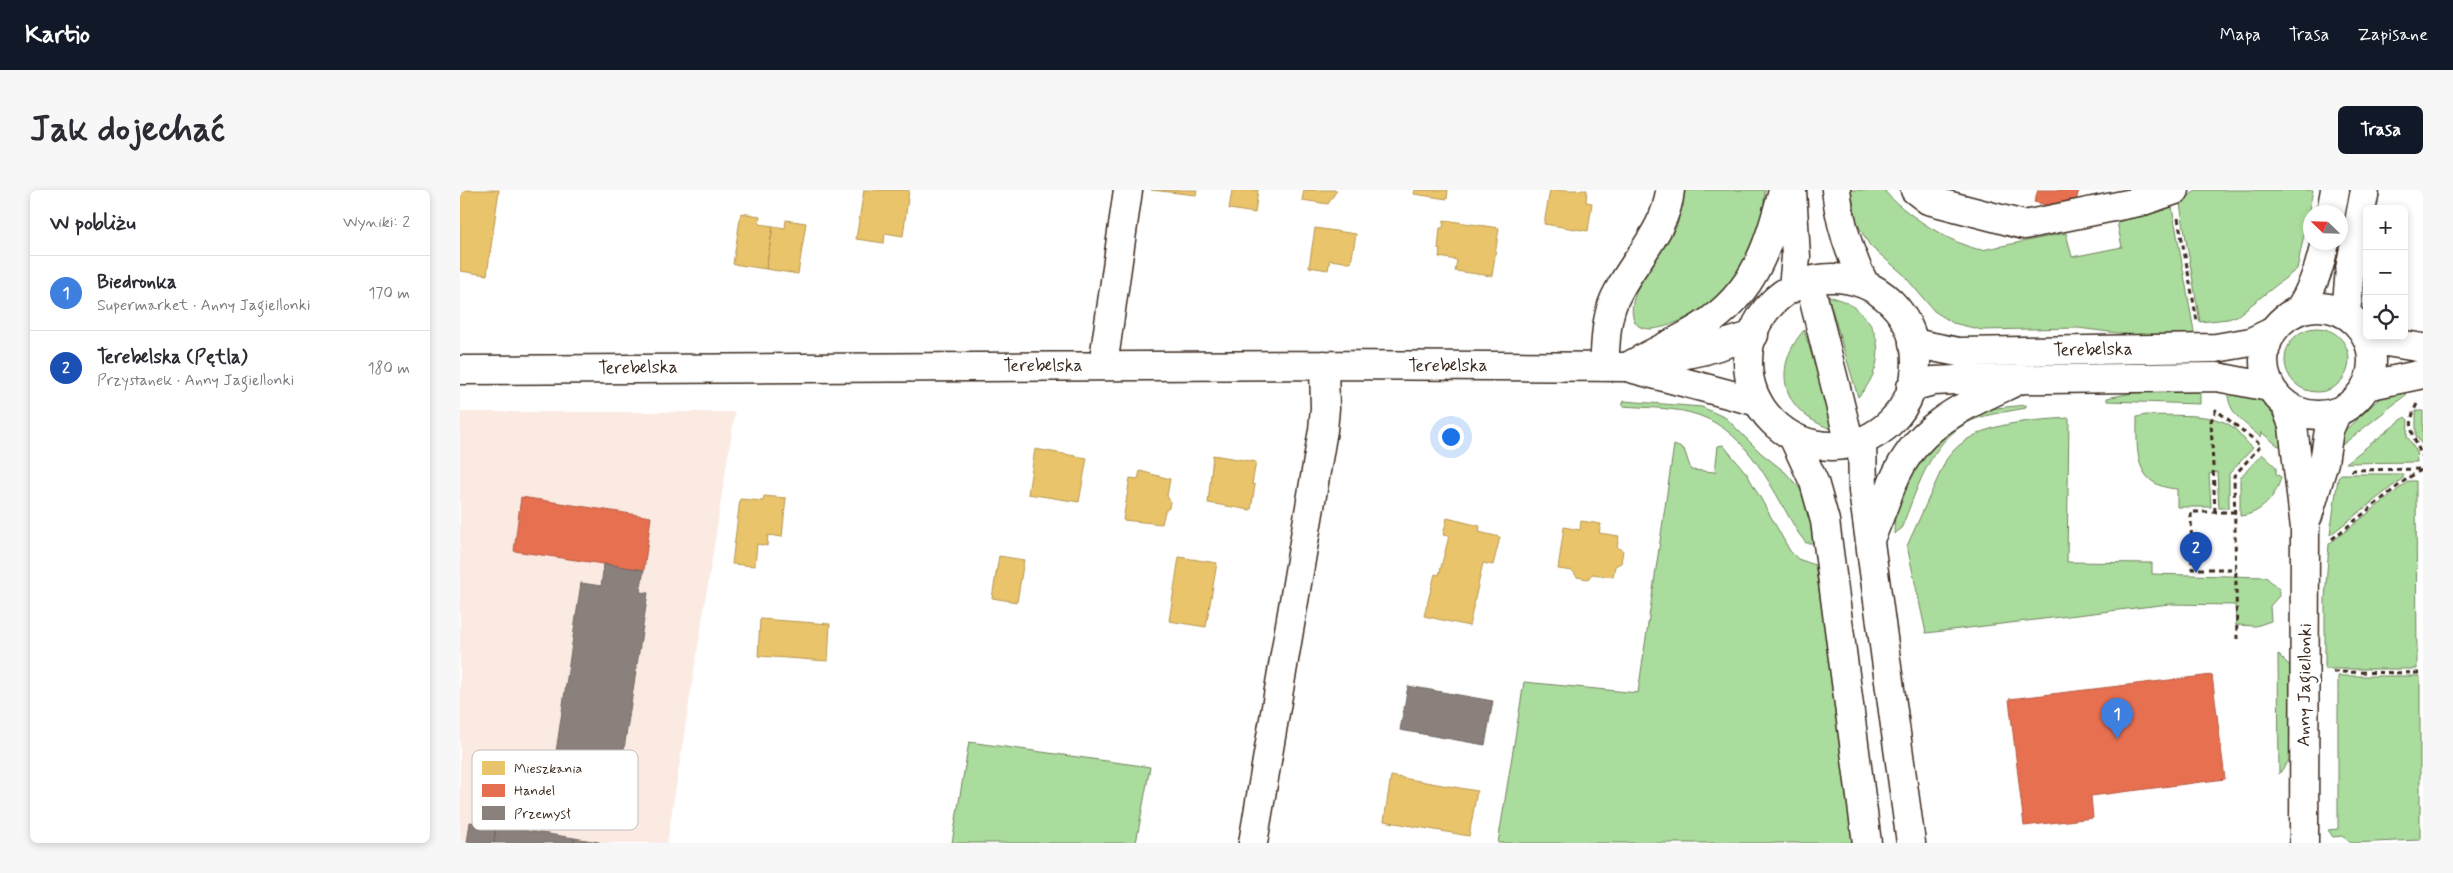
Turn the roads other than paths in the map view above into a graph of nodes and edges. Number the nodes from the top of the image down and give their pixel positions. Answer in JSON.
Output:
{"nodes":[{"id":1,"x":1128,"y":190,"type":"edge"},
{"id":2,"x":1670,"y":190,"type":"edge"},
{"id":3,"x":1783,"y":190,"type":"edge"},
{"id":4,"x":1792,"y":190,"type":"edge"},
{"id":5,"x":1836,"y":190,"type":"edge"},
{"id":6,"x":1915,"y":190,"type":"edge"},
{"id":7,"x":2335,"y":190,"type":"edge"},
{"id":8,"x":2365,"y":190,"type":"edge"},
{"id":9,"x":2174,"y":191,"type":"edge"},
{"id":10,"x":2332,"y":205,"type":"edge"},
{"id":11,"x":2324,"y":250,"type":"edge"},
{"id":12,"x":1864,"y":282,"type":"junction"},
{"id":13,"x":1801,"y":284,"type":"junction"},
{"id":14,"x":2299,"y":310,"type":"junction"},
{"id":15,"x":2346,"y":314,"type":"junction"},
{"id":16,"x":2272,"y":332,"type":"junction"},
{"id":17,"x":2363,"y":332,"type":"edge"},
{"id":18,"x":1754,"y":335,"type":"junction"},
{"id":19,"x":2368,"y":340,"type":"edge"},
{"id":20,"x":2374,"y":340,"type":"edge"},
{"id":21,"x":1913,"y":343,"type":"junction"},
{"id":22,"x":2423,"y":348,"type":"edge"},
{"id":23,"x":1103,"y":366,"type":"junction"},
{"id":24,"x":1324,"y":366,"type":"junction"},
{"id":25,"x":1615,"y":367,"type":"junction"},
{"id":26,"x":460,"y":370,"type":"edge"},
{"id":27,"x":2423,"y":374,"type":"edge"},
{"id":28,"x":2022,"y":379,"type":"junction"},
{"id":29,"x":1911,"y":386,"type":"junction"},
{"id":30,"x":2366,"y":386,"type":"junction"},
{"id":31,"x":2278,"y":396,"type":"junction"},
{"id":32,"x":1758,"y":402,"type":"junction"},
{"id":33,"x":2337,"y":412,"type":"junction"},
{"id":34,"x":1794,"y":439,"type":"junction"},
{"id":35,"x":1856,"y":442,"type":"junction"},
{"id":36,"x":2305,"y":528,"type":"junction"},
{"id":37,"x":1870,"y":539,"type":"junction"},
{"id":38,"x":1253,"y":843,"type":"edge"},
{"id":39,"x":1867,"y":843,"type":"edge"},
{"id":40,"x":1911,"y":843,"type":"edge"},
{"id":41,"x":2304,"y":843,"type":"edge"}],
"edges":[{"from":1,"to":23,"type":"street"},
{"from":2,"to":25,"type":"street"},
{"from":3,"to":25,"type":"street"},
{"from":4,"to":13,"type":"street"},
{"from":5,"to":12,"type":"street"},
{"from":6,"to":9,"type":"street"},
{"from":7,"to":10,"type":"street"},
{"from":8,"to":15,"type":"street"},
{"from":11,"to":14,"type":"street"},
{"from":12,"to":13,"type":"street"},
{"from":12,"to":21,"type":"street"},
{"from":13,"to":18,"type":"street"},
{"from":13,"to":35,"type":"street"},
{"from":14,"to":15,"type":"street"},
{"from":14,"to":16,"type":"street"},
{"from":15,"to":17,"type":"street"},
{"from":16,"to":21,"type":"street","name":"Terebelska"},
{"from":16,"to":31,"type":"street"},
{"from":18,"to":25,"type":"street","name":"Terebelska"},
{"from":18,"to":32,"type":"street"},
{"from":19,"to":30,"type":"street"},
{"from":20,"to":22,"type":"street"},
{"from":21,"to":29,"type":"street"},
{"from":23,"to":24,"type":"street","name":"Terebelska"},
{"from":23,"to":26,"type":"street","name":"Terebelska"},
{"from":24,"to":25,"type":"street","name":"Terebelska"},
{"from":24,"to":38,"type":"street"},
{"from":25,"to":32,"type":"street","name":"Terebelska"},
{"from":27,"to":30,"type":"street"},
{"from":28,"to":29,"type":"street","name":"Terebelska"},
{"from":28,"to":31,"type":"street","name":"Terebelska"},
{"from":28,"to":37,"type":"street"},
{"from":29,"to":35,"type":"street"},
{"from":30,"to":33,"type":"street"},
{"from":31,"to":33,"type":"street"},
{"from":31,"to":36,"type":"street","name":"Anny Jagiellonki"},
{"from":32,"to":34,"type":"street"},
{"from":33,"to":36,"type":"street","name":"Anny Jagiellonki"},
{"from":34,"to":35,"type":"street"},
{"from":34,"to":39,"type":"street"},
{"from":35,"to":37,"type":"street"},
{"from":36,"to":41,"type":"street","name":"Anny Jagiellonki"},
{"from":37,"to":40,"type":"street"}]}
